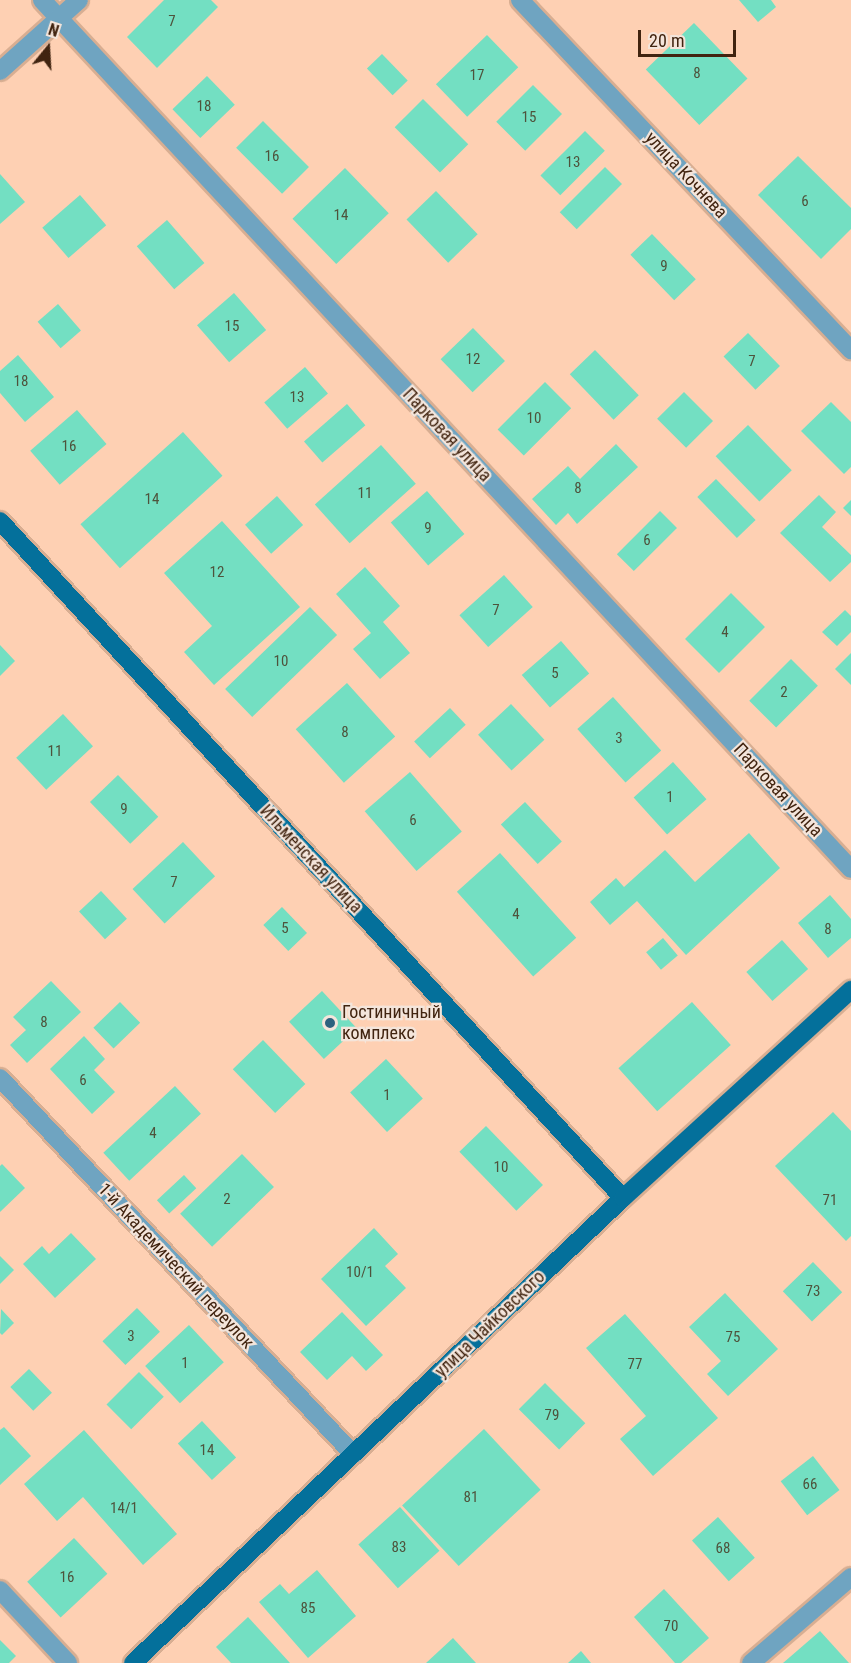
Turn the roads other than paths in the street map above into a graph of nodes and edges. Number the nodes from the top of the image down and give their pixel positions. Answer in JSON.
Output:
{"nodes":[{"id":1,"x":42,"y":0,"type":"edge"},
{"id":2,"x":79,"y":0,"type":"edge"},
{"id":3,"x":520,"y":0,"type":"edge"},
{"id":4,"x":59,"y":18,"type":"junction"},
{"id":5,"x":0,"y":71,"type":"edge"},
{"id":6,"x":851,"y":350,"type":"edge"},
{"id":7,"x":0,"y":521,"type":"edge"},
{"id":8,"x":851,"y":869,"type":"edge"},
{"id":9,"x":851,"y":990,"type":"edge"},
{"id":10,"x":0,"y":1078,"type":"edge"},
{"id":11,"x":623,"y":1198,"type":"junction"},
{"id":12,"x":353,"y":1454,"type":"junction"},
{"id":13,"x":851,"y":1577,"type":"edge"},
{"id":14,"x":0,"y":1590,"type":"edge"},
{"id":15,"x":68,"y":1663,"type":"edge"},
{"id":16,"x":133,"y":1663,"type":"edge"},
{"id":17,"x":751,"y":1663,"type":"edge"}],
"edges":[{"from":1,"to":4,"type":"street","name":"Парковая улица"},
{"from":2,"to":4,"type":"street"},
{"from":3,"to":6,"type":"street","name":"улица Кочнева"},
{"from":4,"to":5,"type":"street"},
{"from":4,"to":8,"type":"street","name":"Парковая улица"},
{"from":7,"to":11,"type":"main road","name":"Ильменская улица"},
{"from":9,"to":11,"type":"main road","name":"улица Чайковского"},
{"from":10,"to":12,"type":"street","name":"1-й Академический переулок"},
{"from":11,"to":12,"type":"main road","name":"улица Чайковского"},
{"from":12,"to":16,"type":"main road","name":"улица Чайковского"},
{"from":13,"to":17,"type":"street"},
{"from":14,"to":15,"type":"street"}]}
